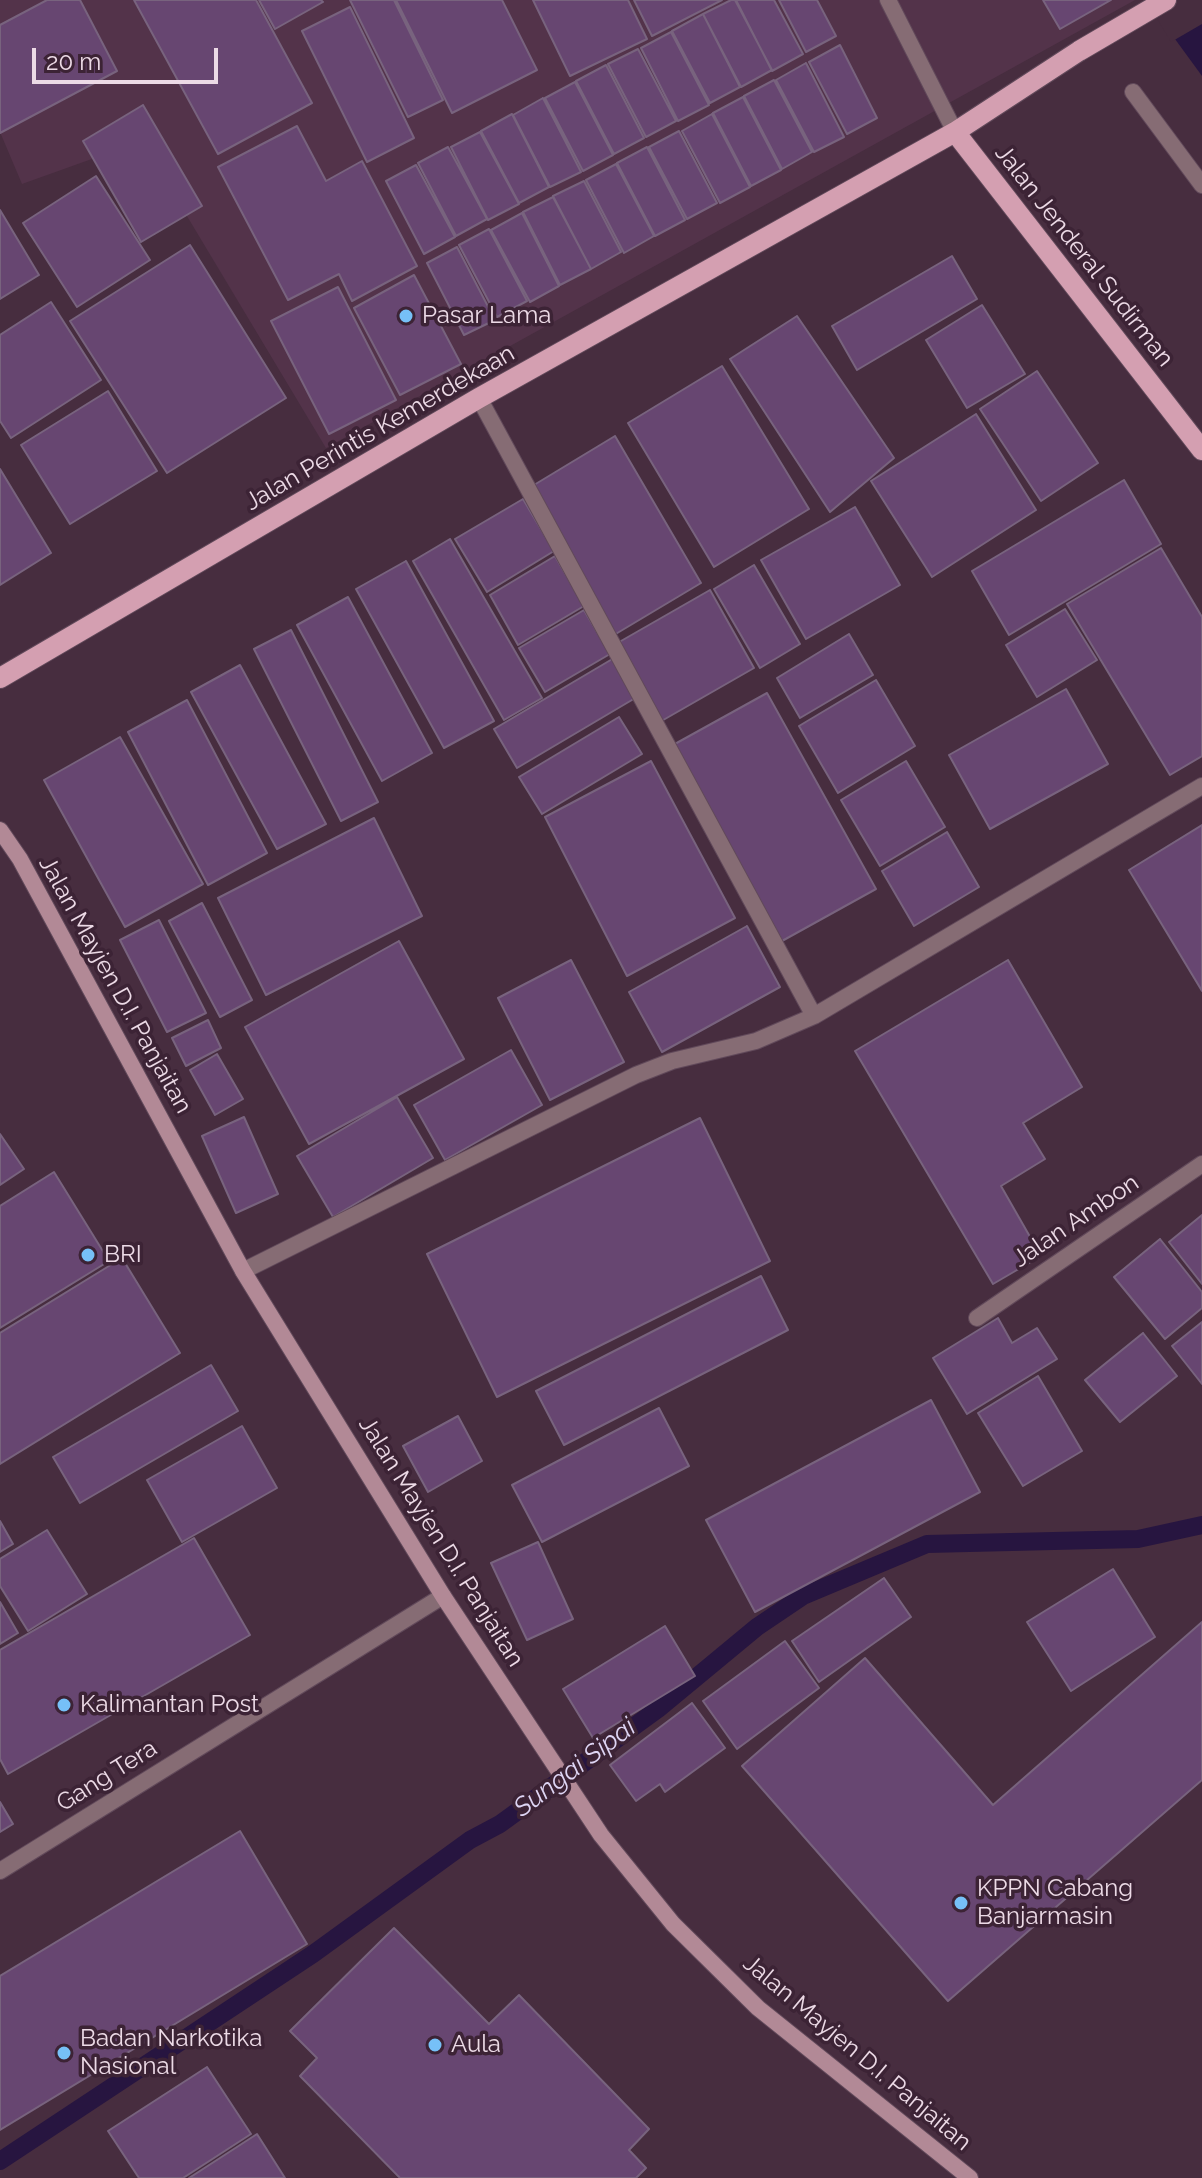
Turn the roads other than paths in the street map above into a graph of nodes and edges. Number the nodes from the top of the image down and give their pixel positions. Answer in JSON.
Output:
{"nodes":[{"id":1,"x":888,"y":0,"type":"edge"},
{"id":2,"x":1166,"y":0,"type":"edge"},
{"id":3,"x":1133,"y":92,"type":"dead end"},
{"id":4,"x":955,"y":132,"type":"junction"},
{"id":5,"x":1202,"y":185,"type":"edge"},
{"id":6,"x":479,"y":398,"type":"junction"},
{"id":7,"x":1202,"y":450,"type":"edge"},
{"id":8,"x":0,"y":678,"type":"edge"},
{"id":9,"x":1202,"y":786,"type":"edge"},
{"id":10,"x":0,"y":830,"type":"edge"},
{"id":11,"x":814,"y":1016,"type":"junction"},
{"id":12,"x":1202,"y":1164,"type":"edge"},
{"id":13,"x":243,"y":1271,"type":"junction"},
{"id":14,"x":977,"y":1318,"type":"dead end"},
{"id":15,"x":443,"y":1596,"type":"junction"},
{"id":16,"x":0,"y":1871,"type":"edge"},
{"id":17,"x":970,"y":2178,"type":"edge"}],
"edges":[{"from":1,"to":4,"type":"street"},
{"from":2,"to":4,"type":"main road","name":"Jalan Perintis Kemerdekaan"},
{"from":3,"to":5,"type":"street"},
{"from":4,"to":6,"type":"main road","name":"Jalan Perintis Kemerdekaan"},
{"from":4,"to":7,"type":"main road","name":"Jalan Jenderal Sudirman"},
{"from":6,"to":8,"type":"main road","name":"Jalan Perintis Kemerdekaan"},
{"from":6,"to":11,"type":"street"},
{"from":9,"to":11,"type":"street"},
{"from":10,"to":13,"type":"main road","name":"Jalan Mayjen D.I. Panjaitan"},
{"from":11,"to":13,"type":"street"},
{"from":12,"to":14,"type":"street","name":"Jalan Ambon"},
{"from":13,"to":15,"type":"main road","name":"Jalan Mayjen D.I. Panjaitan"},
{"from":15,"to":16,"type":"street","name":"Gang Tera"},
{"from":15,"to":17,"type":"main road","name":"Jalan Mayjen D.I. Panjaitan"}]}
